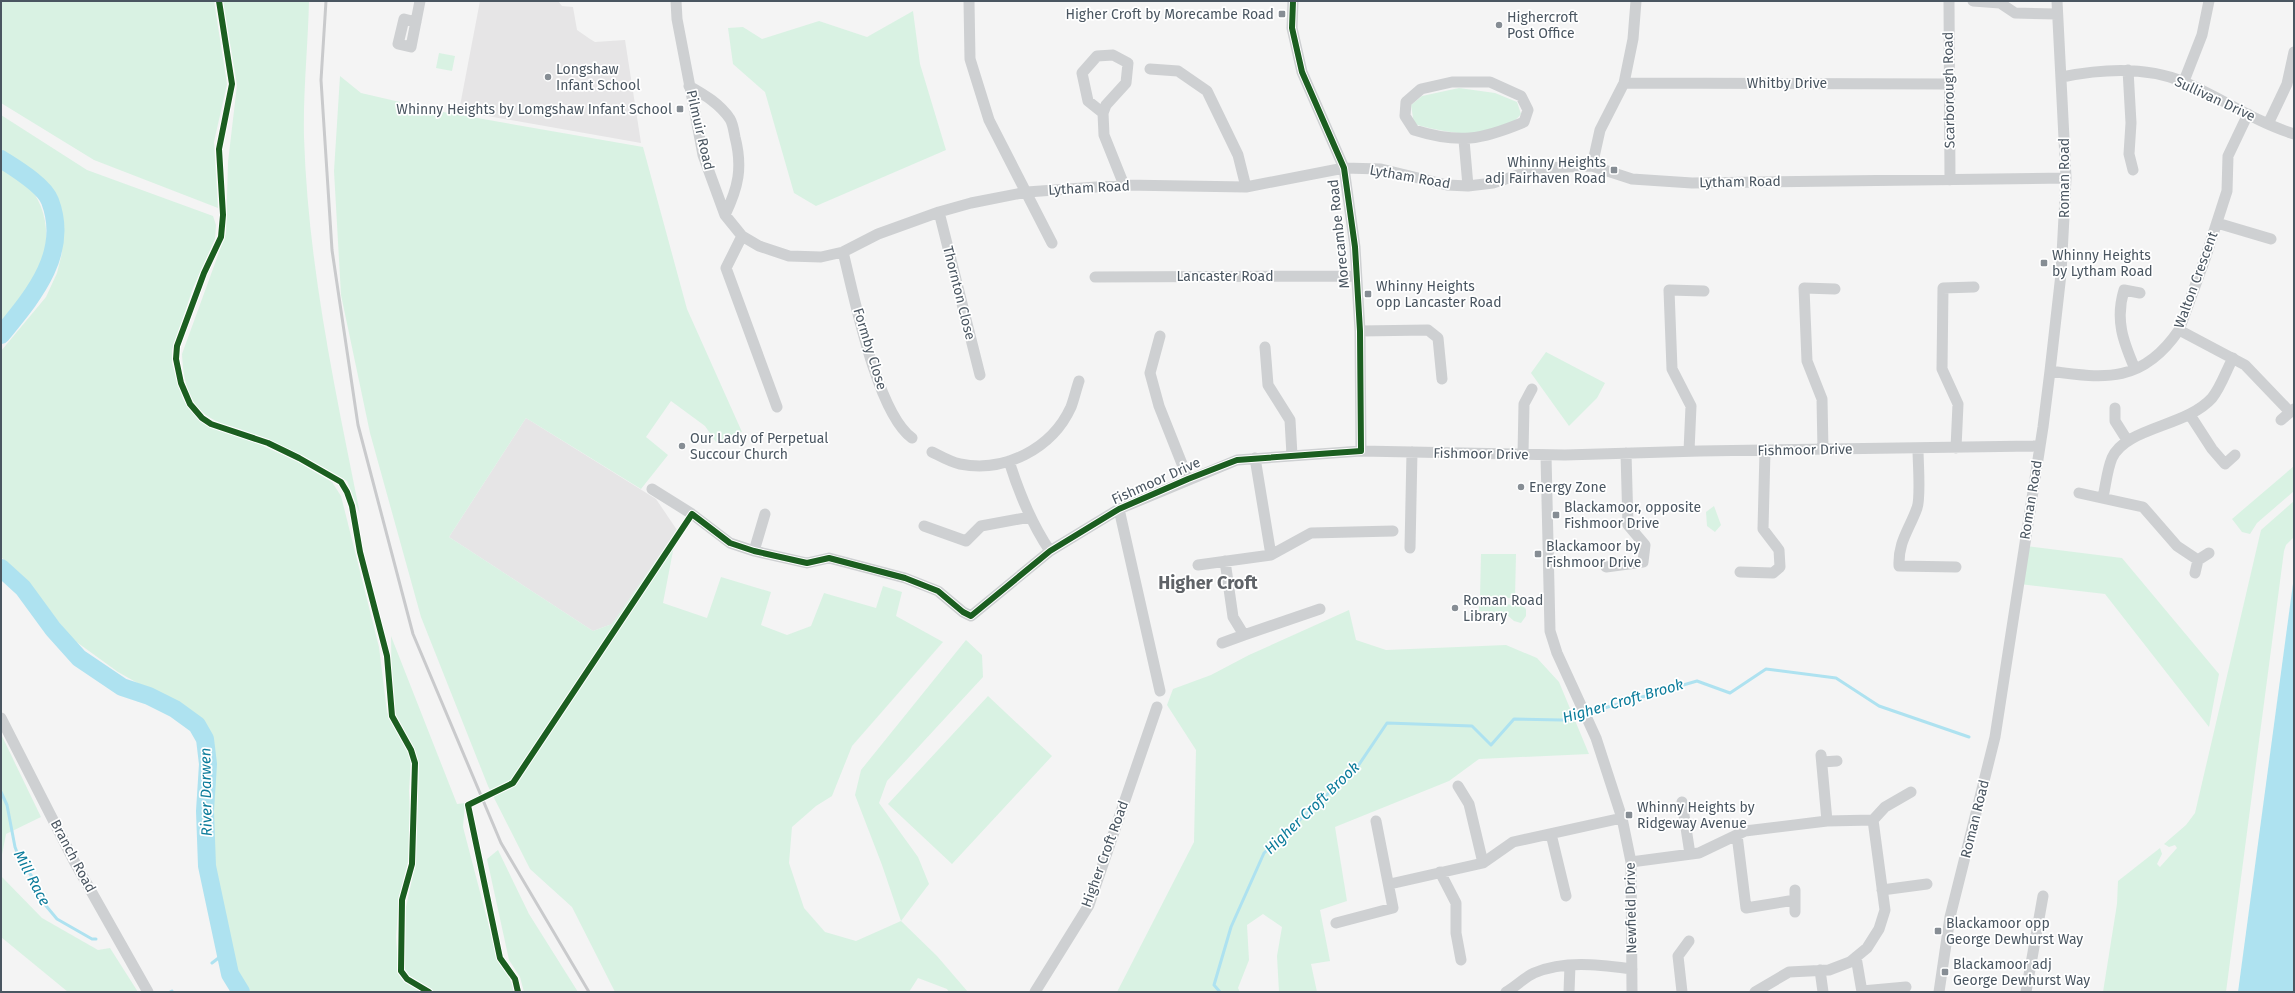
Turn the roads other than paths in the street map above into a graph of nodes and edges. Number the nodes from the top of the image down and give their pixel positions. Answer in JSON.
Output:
{"nodes":[{"id":1,"x":420,"y":1,"type":"edge"},
{"id":2,"x":676,"y":1,"type":"edge"},
{"id":3,"x":969,"y":1,"type":"edge"},
{"id":4,"x":1293,"y":1,"type":"edge"},
{"id":5,"x":1636,"y":1,"type":"edge"},
{"id":6,"x":1949,"y":1,"type":"edge"},
{"id":7,"x":1973,"y":1,"type":"edge"},
{"id":8,"x":2057,"y":1,"type":"edge"},
{"id":9,"x":2209,"y":1,"type":"edge"},
{"id":10,"x":2056,"y":14,"type":"junction"},
{"id":11,"x":416,"y":22,"type":"dead end"},
{"id":12,"x":2294,"y":52,"type":"edge"},
{"id":13,"x":1150,"y":69,"type":"dead end"},
{"id":14,"x":2128,"y":70,"type":"junction"},
{"id":15,"x":2062,"y":77,"type":"junction"},
{"id":16,"x":2184,"y":81,"type":"junction"},
{"id":17,"x":1624,"y":83,"type":"junction"},
{"id":18,"x":1949,"y":84,"type":"junction"},
{"id":19,"x":690,"y":86,"type":"junction"},
{"id":20,"x":1103,"y":113,"type":"junction"},
{"id":21,"x":2248,"y":114,"type":"junction"},
{"id":22,"x":2268,"y":124,"type":"junction"},
{"id":23,"x":2294,"y":134,"type":"edge"},
{"id":24,"x":1464,"y":140,"type":"junction"},
{"id":25,"x":1592,"y":166,"type":"junction"},
{"id":26,"x":1344,"y":168,"type":"junction"},
{"id":27,"x":2133,"y":170,"type":"dead end"},
{"id":28,"x":2066,"y":178,"type":"junction"},
{"id":29,"x":1950,"y":180,"type":"junction"},
{"id":30,"x":1124,"y":185,"type":"junction"},
{"id":31,"x":1468,"y":186,"type":"junction"},
{"id":32,"x":1246,"y":187,"type":"junction"},
{"id":33,"x":1027,"y":192,"type":"junction"},
{"id":34,"x":938,"y":212,"type":"junction"},
{"id":35,"x":724,"y":215,"type":"junction"},
{"id":36,"x":2217,"y":223,"type":"junction"},
{"id":37,"x":742,"y":236,"type":"junction"},
{"id":38,"x":2271,"y":239,"type":"dead end"},
{"id":39,"x":1052,"y":244,"type":"dead end"},
{"id":40,"x":843,"y":252,"type":"junction"},
{"id":41,"x":1356,"y":276,"type":"junction"},
{"id":42,"x":1095,"y":277,"type":"dead end"},
{"id":43,"x":1974,"y":287,"type":"dead end"},
{"id":44,"x":1835,"y":289,"type":"dead end"},
{"id":45,"x":1704,"y":290,"type":"dead end"},
{"id":46,"x":2140,"y":293,"type":"dead end"},
{"id":47,"x":2178,"y":330,"type":"junction"},
{"id":48,"x":1360,"y":331,"type":"junction"},
{"id":49,"x":1160,"y":336,"type":"dead end"},
{"id":50,"x":1265,"y":347,"type":"dead end"},
{"id":51,"x":2233,"y":358,"type":"junction"},
{"id":52,"x":2135,"y":369,"type":"junction"},
{"id":53,"x":2050,"y":371,"type":"junction"},
{"id":54,"x":980,"y":375,"type":"dead end"},
{"id":55,"x":1442,"y":379,"type":"dead end"},
{"id":56,"x":1079,"y":381,"type":"dead end"},
{"id":57,"x":1532,"y":389,"type":"dead end"},
{"id":58,"x":777,"y":407,"type":"dead end"},
{"id":59,"x":2116,"y":408,"type":"dead end"},
{"id":60,"x":2292,"y":411,"type":"edge"},
{"id":61,"x":2190,"y":416,"type":"junction"},
{"id":62,"x":2281,"y":420,"type":"dead end"},
{"id":63,"x":912,"y":438,"type":"dead end"},
{"id":64,"x":2127,"y":440,"type":"junction"},
{"id":65,"x":2039,"y":446,"type":"junction"},
{"id":66,"x":1956,"y":448,"type":"junction"},
{"id":67,"x":1822,"y":450,"type":"junction"},
{"id":68,"x":1918,"y":450,"type":"junction"},
{"id":69,"x":1360,"y":451,"type":"junction"},
{"id":70,"x":1689,"y":451,"type":"junction"},
{"id":71,"x":1765,"y":451,"type":"junction"},
{"id":72,"x":932,"y":452,"type":"dead end"},
{"id":73,"x":1412,"y":452,"type":"junction"},
{"id":74,"x":1626,"y":453,"type":"junction"},
{"id":75,"x":1523,"y":454,"type":"junction"},
{"id":76,"x":1292,"y":455,"type":"junction"},
{"id":77,"x":1546,"y":455,"type":"junction"},
{"id":78,"x":2235,"y":455,"type":"dead end"},
{"id":79,"x":1255,"y":458,"type":"junction"},
{"id":80,"x":1009,"y":461,"type":"junction"},
{"id":81,"x":1188,"y":479,"type":"junction"},
{"id":82,"x":652,"y":489,"type":"dead end"},
{"id":83,"x":2079,"y":493,"type":"dead end"},
{"id":84,"x":2103,"y":497,"type":"junction"},
{"id":85,"x":1119,"y":509,"type":"junction"},
{"id":86,"x":765,"y":514,"type":"dead end"},
{"id":87,"x":1030,"y":517,"type":"junction"},
{"id":88,"x":924,"y":526,"type":"dead end"},
{"id":89,"x":1393,"y":531,"type":"dead end"},
{"id":90,"x":1410,"y":548,"type":"dead end"},
{"id":91,"x":754,"y":551,"type":"junction"},
{"id":92,"x":1050,"y":551,"type":"junction"},
{"id":93,"x":2209,"y":553,"type":"dead end"},
{"id":94,"x":1271,"y":555,"type":"junction"},
{"id":95,"x":2198,"y":560,"type":"junction"},
{"id":96,"x":1225,"y":561,"type":"junction"},
{"id":97,"x":1198,"y":565,"type":"dead end"},
{"id":98,"x":1606,"y":567,"type":"dead end"},
{"id":99,"x":1956,"y":567,"type":"dead end"},
{"id":100,"x":1740,"y":572,"type":"dead end"},
{"id":101,"x":2196,"y":573,"type":"dead end"},
{"id":102,"x":1320,"y":609,"type":"dead end"},
{"id":103,"x":1244,"y":635,"type":"junction"},
{"id":104,"x":1222,"y":643,"type":"dead end"},
{"id":105,"x":1160,"y":691,"type":"dead end"},
{"id":106,"x":1157,"y":708,"type":"dead end"},
{"id":107,"x":1,"y":718,"type":"edge"},
{"id":108,"x":1836,"y":761,"type":"dead end"},
{"id":109,"x":1458,"y":786,"type":"dead end"},
{"id":110,"x":1911,"y":792,"type":"dead end"},
{"id":111,"x":1682,"y":802,"type":"dead end"},
{"id":112,"x":1622,"y":818,"type":"junction"},
{"id":113,"x":1874,"y":820,"type":"junction"},
{"id":114,"x":1376,"y":821,"type":"dead end"},
{"id":115,"x":1827,"y":821,"type":"junction"},
{"id":116,"x":1551,"y":834,"type":"junction"},
{"id":117,"x":1737,"y":834,"type":"junction"},
{"id":118,"x":1690,"y":854,"type":"junction"},
{"id":119,"x":1632,"y":862,"type":"junction"},
{"id":120,"x":1482,"y":863,"type":"junction"},
{"id":121,"x":1440,"y":872,"type":"junction"},
{"id":122,"x":1390,"y":884,"type":"junction"},
{"id":123,"x":1928,"y":884,"type":"dead end"},
{"id":124,"x":1882,"y":890,"type":"junction"},
{"id":125,"x":1566,"y":896,"type":"dead end"},
{"id":126,"x":2043,"y":896,"type":"dead end"},
{"id":127,"x":1796,"y":912,"type":"dead end"},
{"id":128,"x":1336,"y":923,"type":"dead end"},
{"id":129,"x":1688,"y":941,"type":"dead end"},
{"id":130,"x":1856,"y":957,"type":"junction"},
{"id":131,"x":1461,"y":960,"type":"dead end"},
{"id":132,"x":1570,"y":965,"type":"junction"},
{"id":133,"x":1632,"y":969,"type":"junction"},
{"id":134,"x":1820,"y":970,"type":"junction"},
{"id":135,"x":1906,"y":987,"type":"dead end"},
{"id":136,"x":148,"y":992,"type":"edge"},
{"id":137,"x":1034,"y":992,"type":"edge"},
{"id":138,"x":1506,"y":992,"type":"edge"},
{"id":139,"x":1569,"y":992,"type":"edge"},
{"id":140,"x":1632,"y":992,"type":"edge"},
{"id":141,"x":1682,"y":992,"type":"edge"},
{"id":142,"x":1755,"y":992,"type":"edge"},
{"id":143,"x":1823,"y":992,"type":"edge"},
{"id":144,"x":1862,"y":992,"type":"edge"},
{"id":145,"x":1941,"y":992,"type":"edge"},
{"id":146,"x":2026,"y":992,"type":"edge"}],
"edges":[{"from":1,"to":11,"type":"street"},
{"from":2,"to":19,"type":"street","name":"Pilmuir Road"},
{"from":3,"to":33,"type":"street"},
{"from":4,"to":26,"type":"street","name":"Morecambe Road"},
{"from":5,"to":17,"type":"street"},
{"from":6,"to":18,"type":"street","name":"Scarborough Road"},
{"from":7,"to":10,"type":"street"},
{"from":8,"to":10,"type":"street","name":"Roman Road"},
{"from":9,"to":16,"type":"street"},
{"from":10,"to":15,"type":"street","name":"Roman Road"},
{"from":12,"to":22,"type":"street"},
{"from":13,"to":32,"type":"street"},
{"from":14,"to":15,"type":"street","name":"Sullivan Drive"},
{"from":14,"to":16,"type":"street","name":"Sullivan Drive"},
{"from":14,"to":27,"type":"street"},
{"from":15,"to":28,"type":"street","name":"Roman Road"},
{"from":16,"to":21,"type":"street","name":"Sullivan Drive"},
{"from":17,"to":18,"type":"street","name":"Whitby Drive"},
{"from":17,"to":25,"type":"street"},
{"from":18,"to":29,"type":"street","name":"Scarborough Road"},
{"from":19,"to":35,"type":"street","name":"Pilmuir Road"},
{"from":19,"to":35,"type":"street"},
{"from":20,"to":20,"type":"street"},
{"from":20,"to":30,"type":"street"},
{"from":21,"to":22,"type":"street","name":"Sullivan Drive"},
{"from":21,"to":36,"type":"street","name":"Walton Crescent"},
{"from":22,"to":23,"type":"street","name":"Sullivan Drive"},
{"from":24,"to":24,"type":"street"},
{"from":24,"to":31,"type":"street"},
{"from":25,"to":29,"type":"street","name":"Lytham Road"},
{"from":25,"to":31,"type":"street","name":"Lytham Road"},
{"from":26,"to":31,"type":"street","name":"Lytham Road"},
{"from":26,"to":32,"type":"street","name":"Lytham Road"},
{"from":26,"to":41,"type":"street","name":"Morecambe Road"},
{"from":28,"to":29,"type":"street","name":"Lytham Road"},
{"from":28,"to":53,"type":"street","name":"Roman Road"},
{"from":30,"to":32,"type":"street","name":"Lytham Road"},
{"from":30,"to":33,"type":"street","name":"Lytham Road"},
{"from":33,"to":34,"type":"street","name":"Lytham Road"},
{"from":33,"to":39,"type":"street"},
{"from":34,"to":40,"type":"street","name":"Lytham Road"},
{"from":34,"to":54,"type":"street","name":"Thornton Close"},
{"from":35,"to":37,"type":"street","name":"Pilmuir Road"},
{"from":36,"to":38,"type":"street"},
{"from":36,"to":47,"type":"street","name":"Walton Crescent"},
{"from":37,"to":40,"type":"street","name":"Lytham Road"},
{"from":37,"to":58,"type":"street"},
{"from":40,"to":63,"type":"street","name":"Formby Close"},
{"from":41,"to":42,"type":"street","name":"Lancaster Road"},
{"from":41,"to":48,"type":"street","name":"Morecambe Road"},
{"from":43,"to":66,"type":"street"},
{"from":44,"to":67,"type":"street"},
{"from":45,"to":70,"type":"street"},
{"from":46,"to":52,"type":"street"},
{"from":47,"to":51,"type":"street"},
{"from":47,"to":52,"type":"street","name":"Walton Crescent"},
{"from":48,"to":55,"type":"street"},
{"from":48,"to":69,"type":"street","name":"Morecambe Road"},
{"from":49,"to":81,"type":"street"},
{"from":50,"to":76,"type":"street"},
{"from":51,"to":60,"type":"street"},
{"from":51,"to":61,"type":"street"},
{"from":52,"to":53,"type":"street","name":"Walton Crescent"},
{"from":53,"to":65,"type":"street","name":"Roman Road"},
{"from":56,"to":80,"type":"street"},
{"from":57,"to":75,"type":"street"},
{"from":59,"to":64,"type":"street"},
{"from":60,"to":62,"type":"street"},
{"from":61,"to":64,"type":"street"},
{"from":61,"to":78,"type":"street"},
{"from":64,"to":84,"type":"street"},
{"from":65,"to":66,"type":"street","name":"Fishmoor Drive"},
{"from":65,"to":145,"type":"street","name":"Roman Road"},
{"from":66,"to":68,"type":"street","name":"Fishmoor Drive"},
{"from":67,"to":68,"type":"street","name":"Fishmoor Drive"},
{"from":67,"to":71,"type":"street","name":"Fishmoor Drive"},
{"from":68,"to":99,"type":"street"},
{"from":69,"to":73,"type":"street","name":"Fishmoor Drive"},
{"from":69,"to":76,"type":"street","name":"Fishmoor Drive"},
{"from":70,"to":71,"type":"street","name":"Fishmoor Drive"},
{"from":70,"to":74,"type":"street","name":"Fishmoor Drive"},
{"from":71,"to":100,"type":"street"},
{"from":72,"to":80,"type":"street"},
{"from":73,"to":75,"type":"street","name":"Fishmoor Drive"},
{"from":73,"to":90,"type":"street"},
{"from":74,"to":77,"type":"street","name":"Fishmoor Drive"},
{"from":74,"to":98,"type":"street"},
{"from":75,"to":77,"type":"street","name":"Fishmoor Drive"},
{"from":76,"to":79,"type":"street","name":"Fishmoor Drive"},
{"from":77,"to":112,"type":"street","name":"Newfield Drive"},
{"from":79,"to":81,"type":"street","name":"Fishmoor Drive"},
{"from":79,"to":94,"type":"street"},
{"from":80,"to":87,"type":"street"},
{"from":81,"to":85,"type":"street","name":"Fishmoor Drive"},
{"from":82,"to":91,"type":"street"},
{"from":83,"to":84,"type":"street"},
{"from":84,"to":95,"type":"street"},
{"from":85,"to":92,"type":"street","name":"Fishmoor Drive"},
{"from":85,"to":105,"type":"street"},
{"from":86,"to":91,"type":"street"},
{"from":87,"to":88,"type":"street"},
{"from":87,"to":92,"type":"street"},
{"from":89,"to":94,"type":"street"},
{"from":91,"to":92,"type":"street","name":"Fishmoor Drive"},
{"from":93,"to":95,"type":"street"},
{"from":94,"to":96,"type":"street"},
{"from":95,"to":101,"type":"street"},
{"from":96,"to":97,"type":"street"},
{"from":96,"to":103,"type":"street"},
{"from":102,"to":103,"type":"street"},
{"from":103,"to":104,"type":"street"},
{"from":106,"to":137,"type":"street","name":"Higher Croft Road"},
{"from":107,"to":136,"type":"street","name":"Branch Road"},
{"from":108,"to":115,"type":"street"},
{"from":109,"to":120,"type":"street"},
{"from":110,"to":113,"type":"street"},
{"from":111,"to":118,"type":"street"},
{"from":112,"to":116,"type":"street"},
{"from":112,"to":119,"type":"street","name":"Newfield Drive"},
{"from":113,"to":115,"type":"street"},
{"from":113,"to":124,"type":"street"},
{"from":114,"to":122,"type":"street"},
{"from":115,"to":117,"type":"street"},
{"from":116,"to":120,"type":"street"},
{"from":116,"to":125,"type":"street"},
{"from":117,"to":118,"type":"street"},
{"from":117,"to":127,"type":"street"},
{"from":118,"to":119,"type":"street"},
{"from":119,"to":133,"type":"street","name":"Newfield Drive"},
{"from":120,"to":121,"type":"street"},
{"from":121,"to":122,"type":"street"},
{"from":121,"to":131,"type":"street"},
{"from":122,"to":128,"type":"street"},
{"from":123,"to":124,"type":"street"},
{"from":124,"to":130,"type":"street"},
{"from":126,"to":146,"type":"street"},
{"from":129,"to":141,"type":"street"},
{"from":130,"to":134,"type":"street"},
{"from":130,"to":144,"type":"street"},
{"from":132,"to":133,"type":"street"},
{"from":132,"to":138,"type":"street"},
{"from":132,"to":139,"type":"street"},
{"from":133,"to":140,"type":"street","name":"Newfield Drive"},
{"from":134,"to":142,"type":"street"},
{"from":134,"to":143,"type":"street"},
{"from":135,"to":144,"type":"street"}]}
